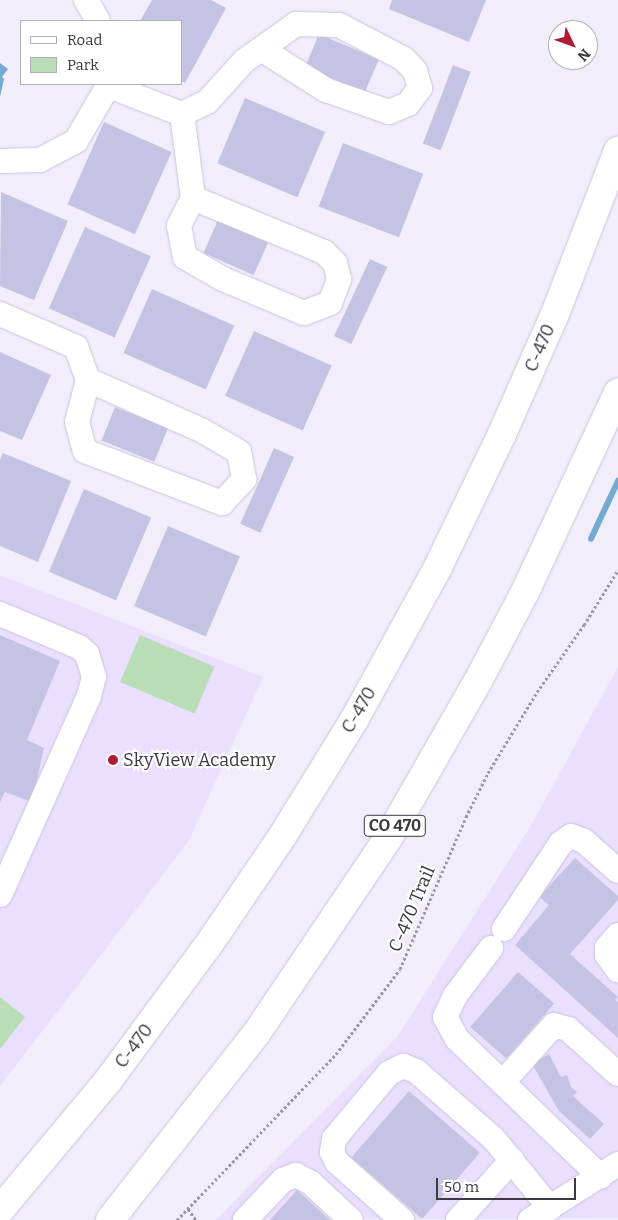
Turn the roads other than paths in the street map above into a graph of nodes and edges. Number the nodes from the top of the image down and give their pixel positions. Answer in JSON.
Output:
{"nodes":[{"id":1,"x":86,"y":0,"type":"edge"},
{"id":2,"x":97,"y":20,"type":"edge"},
{"id":3,"x":261,"y":49,"type":"junction"},
{"id":4,"x":109,"y":85,"type":"edge"},
{"id":5,"x":182,"y":114,"type":"junction"},
{"id":6,"x":618,"y":151,"type":"edge"},
{"id":7,"x":0,"y":161,"type":"edge"},
{"id":8,"x":193,"y":198,"type":"junction"},
{"id":9,"x":0,"y":314,"type":"edge"},
{"id":10,"x":88,"y":380,"type":"junction"},
{"id":11,"x":618,"y":393,"type":"edge"},
{"id":12,"x":0,"y":614,"type":"edge"},
{"id":13,"x":618,"y":871,"type":"edge"},
{"id":14,"x":0,"y":894,"type":"edge"},
{"id":15,"x":504,"y":929,"type":"dead end"},
{"id":16,"x":618,"y":935,"type":"edge"},
{"id":17,"x":491,"y":948,"type":"dead end"},
{"id":18,"x":618,"y":970,"type":"edge"},
{"id":19,"x":618,"y":1074,"type":"edge"},
{"id":20,"x":503,"y":1082,"type":"junction"},
{"id":21,"x":512,"y":1160,"type":"junction"},
{"id":22,"x":609,"y":1170,"type":"edge"},
{"id":23,"x":550,"y":1208,"type":"junction"},
{"id":24,"x":0,"y":1210,"type":"edge"},
{"id":25,"x":110,"y":1220,"type":"edge"},
{"id":26,"x":245,"y":1220,"type":"edge"},
{"id":27,"x":351,"y":1220,"type":"edge"},
{"id":28,"x":402,"y":1220,"type":"edge"},
{"id":29,"x":458,"y":1220,"type":"edge"},
{"id":30,"x":530,"y":1220,"type":"edge"}],
"edges":[{"from":1,"to":2,"type":"street"},
{"from":3,"to":3,"type":"street"},
{"from":3,"to":5,"type":"street"},
{"from":4,"to":5,"type":"street"},
{"from":4,"to":7,"type":"street"},
{"from":5,"to":8,"type":"street"},
{"from":6,"to":24,"type":"highway","name":"C-470"},
{"from":8,"to":8,"type":"street"},
{"from":9,"to":10,"type":"street"},
{"from":10,"to":10,"type":"street"},
{"from":11,"to":25,"type":"highway","number":"CO 470"},
{"from":12,"to":14,"type":"street"},
{"from":13,"to":15,"type":"street"},
{"from":16,"to":18,"type":"street"},
{"from":17,"to":20,"type":"street"},
{"from":19,"to":20,"type":"street"},
{"from":20,"to":22,"type":"street"},
{"from":21,"to":23,"type":"street"},
{"from":21,"to":28,"type":"street"},
{"from":21,"to":29,"type":"street"},
{"from":22,"to":23,"type":"street"},
{"from":23,"to":30,"type":"street"},
{"from":26,"to":27,"type":"street"}]}
